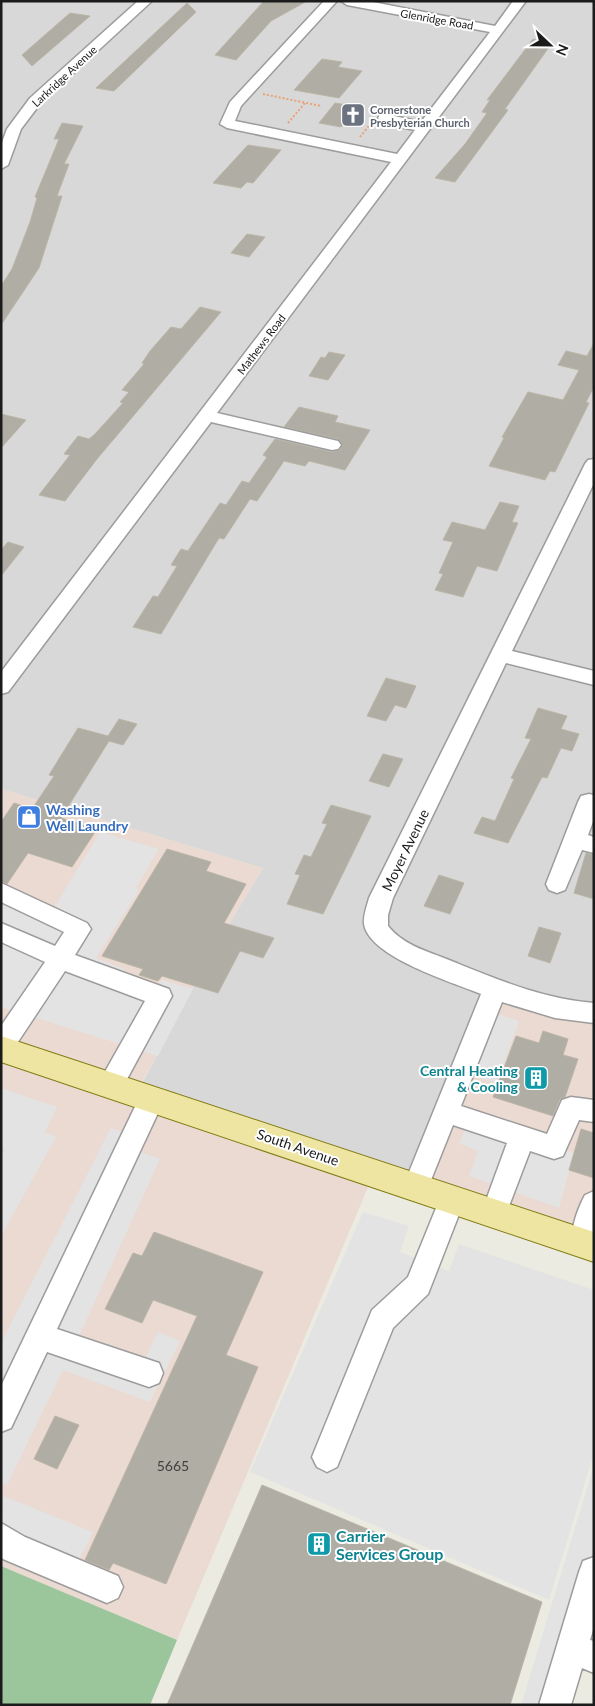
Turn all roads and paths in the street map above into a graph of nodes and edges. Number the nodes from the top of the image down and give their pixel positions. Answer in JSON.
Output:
{"nodes":[{"id":1,"x":146,"y":1,"type":"edge"},
{"id":2,"x":330,"y":1,"type":"edge"},
{"id":3,"x":347,"y":1,"type":"edge"},
{"id":4,"x":520,"y":1,"type":"edge"},
{"id":5,"x":498,"y":30,"type":"junction"},
{"id":6,"x":253,"y":85,"type":"junction"},
{"id":7,"x":305,"y":103,"type":"junction"},
{"id":8,"x":321,"y":106,"type":"dead end"},
{"id":9,"x":379,"y":119,"type":"joint"},
{"id":10,"x":425,"y":127,"type":"junction"},
{"id":11,"x":283,"y":136,"type":"junction"},
{"id":12,"x":350,"y":149,"type":"junction"},
{"id":13,"x":400,"y":159,"type":"junction"},
{"id":14,"x":1,"y":165,"type":"edge"},
{"id":15,"x":206,"y":416,"type":"junction"},
{"id":16,"x":332,"y":444,"type":"dead end"},
{"id":17,"x":594,"y":464,"type":"edge"},
{"id":18,"x":501,"y":654,"type":"junction"},
{"id":19,"x":594,"y":678,"type":"edge"},
{"id":20,"x":1,"y":687,"type":"edge"},
{"id":21,"x":589,"y":802,"type":"dead end"},
{"id":22,"x":584,"y":842,"type":"edge"},
{"id":23,"x":557,"y":884,"type":"dead end"},
{"id":24,"x":1,"y":892,"type":"edge"},
{"id":25,"x":1,"y":932,"type":"edge"},
{"id":26,"x":60,"y":959,"type":"junction"},
{"id":27,"x":494,"y":990,"type":"junction"},
{"id":28,"x":594,"y":1013,"type":"edge"},
{"id":29,"x":1,"y":1048,"type":"edge"},
{"id":30,"x":111,"y":1084,"type":"junction"},
{"id":31,"x":152,"y":1098,"type":"junction"},
{"id":32,"x":594,"y":1111,"type":"edge"},
{"id":33,"x":446,"y":1112,"type":"junction"},
{"id":34,"x":522,"y":1137,"type":"junction"},
{"id":35,"x":416,"y":1187,"type":"junction"},
{"id":36,"x":452,"y":1199,"type":"junction"},
{"id":37,"x":594,"y":1203,"type":"edge"},
{"id":38,"x":494,"y":1214,"type":"junction"},
{"id":39,"x":589,"y":1245,"type":"edge"},
{"id":40,"x":39,"y":1336,"type":"junction"},
{"id":41,"x":149,"y":1373,"type":"dead end"},
{"id":42,"x":1,"y":1418,"type":"edge"},
{"id":43,"x":327,"y":1456,"type":"dead end"},
{"id":44,"x":1,"y":1538,"type":"edge"},
{"id":45,"x":594,"y":1572,"type":"edge"},
{"id":46,"x":107,"y":1587,"type":"dead end"},
{"id":47,"x":583,"y":1653,"type":"edge"},
{"id":48,"x":555,"y":1705,"type":"edge"}],
"edges":[{"from":1,"to":14,"type":"street","name":"Larkridge Avenue"},
{"from":2,"to":6,"type":"street"},
{"from":3,"to":5,"type":"street","name":"Glenridge Road"},
{"from":4,"to":5,"type":"street","name":"Mathews Road"},
{"from":5,"to":10,"type":"street","name":"Mathews Road"},
{"from":6,"to":7,"type":"path"},
{"from":6,"to":11,"type":"street"},
{"from":7,"to":8,"type":"path"},
{"from":7,"to":11,"type":"path"},
{"from":9,"to":10,"type":"street"},
{"from":9,"to":12,"type":"path"},
{"from":10,"to":13,"type":"street","name":"Mathews Road"},
{"from":11,"to":12,"type":"street"},
{"from":12,"to":13,"type":"street"},
{"from":13,"to":15,"type":"street","name":"Mathews Road"},
{"from":15,"to":16,"type":"street"},
{"from":15,"to":20,"type":"street","name":"Mathews Road"},
{"from":17,"to":18,"type":"street","name":"Moyer Avenue"},
{"from":18,"to":19,"type":"street"},
{"from":18,"to":27,"type":"street","name":"Moyer Avenue"},
{"from":21,"to":22,"type":"street"},
{"from":22,"to":23,"type":"street"},
{"from":24,"to":26,"type":"street"},
{"from":25,"to":26,"type":"street"},
{"from":26,"to":29,"type":"street"},
{"from":26,"to":30,"type":"street"},
{"from":27,"to":28,"type":"street","name":"Moyer Avenue"},
{"from":27,"to":33,"type":"street"},
{"from":29,"to":30,"type":"main road","name":"South Avenue"},
{"from":30,"to":31,"type":"main road","name":"South Avenue"},
{"from":31,"to":35,"type":"main road","name":"South Avenue"},
{"from":31,"to":40,"type":"street"},
{"from":32,"to":34,"type":"street"},
{"from":33,"to":34,"type":"street"},
{"from":33,"to":35,"type":"street"},
{"from":34,"to":38,"type":"street"},
{"from":35,"to":36,"type":"main road","name":"South Avenue"},
{"from":36,"to":38,"type":"main road","name":"South Avenue"},
{"from":36,"to":43,"type":"street"},
{"from":37,"to":39,"type":"street"},
{"from":38,"to":39,"type":"main road","name":"South Avenue"},
{"from":40,"to":41,"type":"street"},
{"from":40,"to":42,"type":"street"},
{"from":44,"to":46,"type":"street"},
{"from":45,"to":47,"type":"street"},
{"from":47,"to":48,"type":"street"}]}
